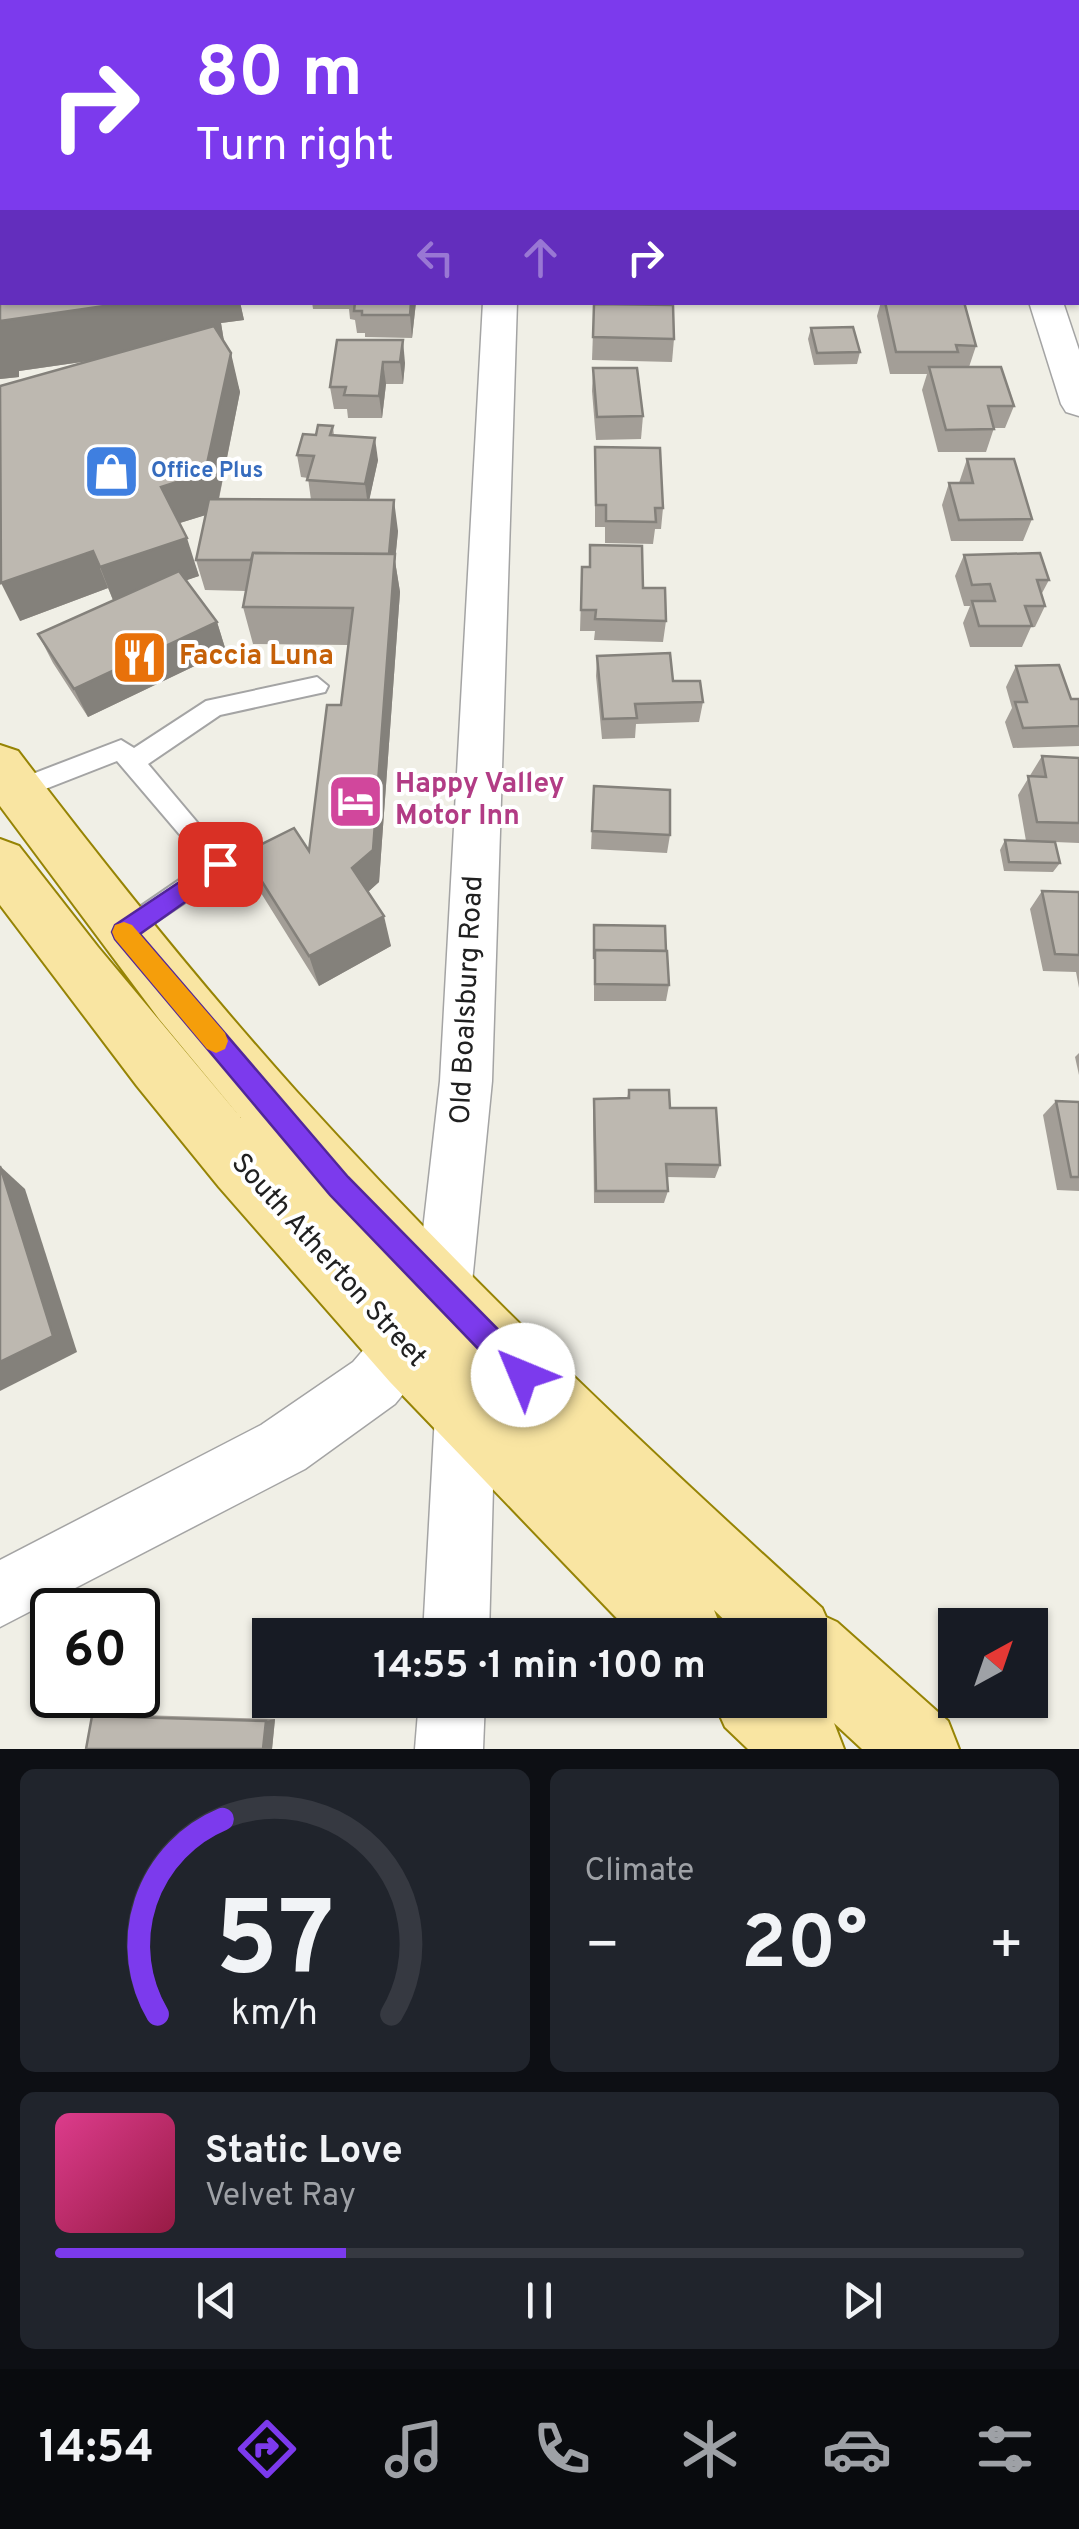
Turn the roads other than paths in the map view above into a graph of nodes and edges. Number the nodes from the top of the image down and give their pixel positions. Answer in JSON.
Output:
{"nodes":[{"id":1,"x":500,"y":305,"type":"edge"},
{"id":2,"x":1047,"y":305,"type":"edge"},
{"id":3,"x":1079,"y":404,"type":"edge"},
{"id":4,"x":317,"y":686,"type":"dead end"},
{"id":5,"x":132,"y":762,"type":"junction"},
{"id":6,"x":8,"y":778,"type":"edge"},
{"id":7,"x":0,"y":862,"type":"edge"},
{"id":8,"x":124,"y":932,"type":"junction"},
{"id":9,"x":442,"y":1293,"type":"junction"},
{"id":10,"x":404,"y":1347,"type":"junction"},
{"id":11,"x":465,"y":1414,"type":"junction"},
{"id":12,"x":0,"y":1594,"type":"edge"},
{"id":13,"x":457,"y":1618,"type":"edge"},
{"id":14,"x":669,"y":1618,"type":"edge"},
{"id":15,"x":776,"y":1618,"type":"edge"},
{"id":16,"x":827,"y":1664,"type":"edge"},
{"id":17,"x":451,"y":1718,"type":"edge"},
{"id":18,"x":771,"y":1718,"type":"edge"},
{"id":19,"x":449,"y":1749,"type":"edge"},
{"id":20,"x":805,"y":1749,"type":"edge"},
{"id":21,"x":920,"y":1749,"type":"edge"}],
"edges":[{"from":1,"to":9,"type":"street","name":"Old Boalsburg Road"},
{"from":2,"to":3,"type":"street"},
{"from":4,"to":5,"type":"lane"},
{"from":5,"to":6,"type":"lane"},
{"from":5,"to":8,"type":"lane"},
{"from":6,"to":8,"type":"main road"},
{"from":7,"to":10,"type":"main road","name":"South Atherton Street"},
{"from":8,"to":9,"type":"main road"},
{"from":9,"to":10,"type":"street"},
{"from":9,"to":11,"type":"street","name":"Old Boalsburg Road"},
{"from":9,"to":15,"type":"main road"},
{"from":10,"to":11,"type":"main road","name":"South Atherton Street"},
{"from":10,"to":12,"type":"street"},
{"from":11,"to":13,"type":"street","name":"Old Boalsburg Road"},
{"from":11,"to":14,"type":"main road","name":"South Atherton Street"},
{"from":16,"to":21,"type":"main road"},
{"from":17,"to":19,"type":"street"},
{"from":18,"to":20,"type":"main road"}]}
